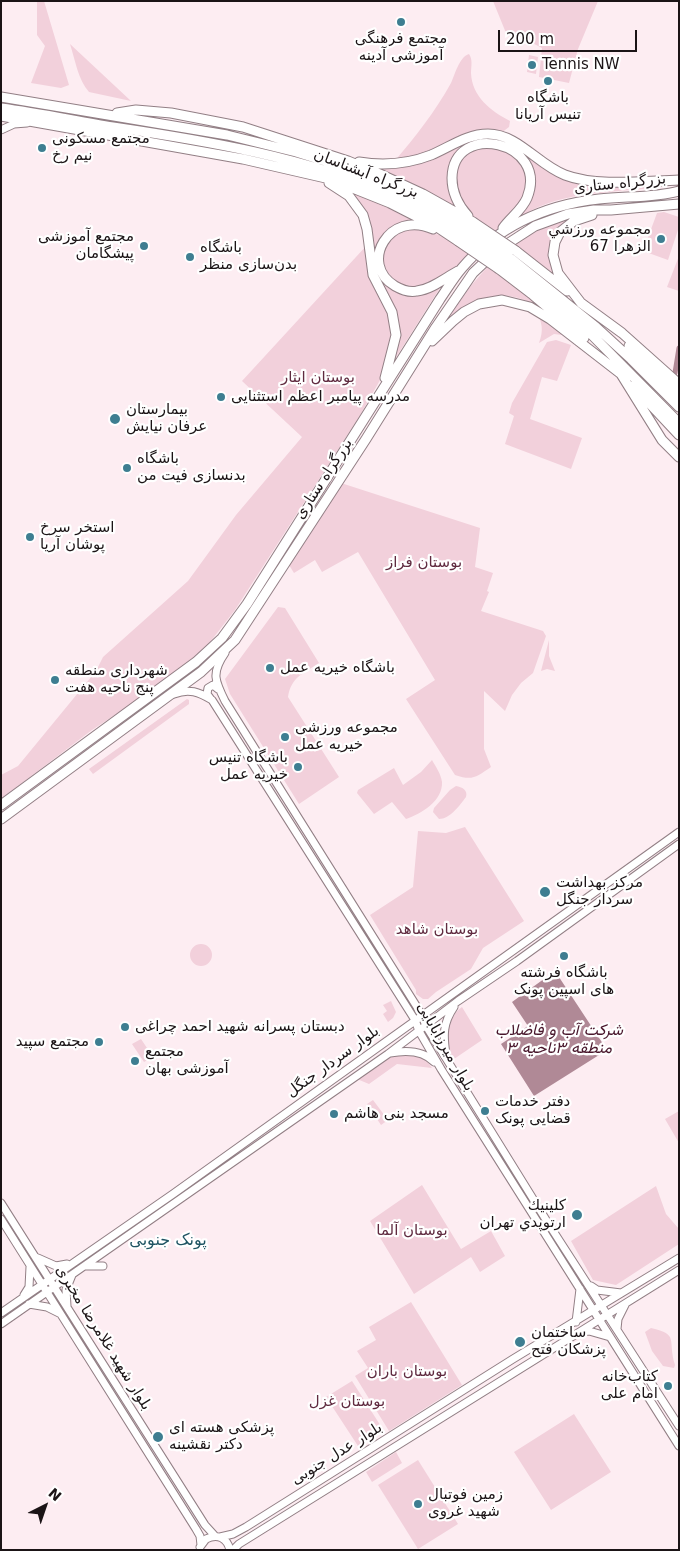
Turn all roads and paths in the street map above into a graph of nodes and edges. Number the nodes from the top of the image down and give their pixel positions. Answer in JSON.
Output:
{"nodes":[{"id":1,"x":1,"y":97,"type":"edge"},
{"id":2,"x":1,"y":108,"type":"edge"},
{"id":3,"x":107,"y":114,"type":"junction"},
{"id":4,"x":1,"y":116,"type":"edge"},
{"id":5,"x":38,"y":122,"type":"junction"},
{"id":6,"x":1,"y":130,"type":"edge"},
{"id":7,"x":348,"y":161,"type":"junction"},
{"id":8,"x":313,"y":175,"type":"junction"},
{"id":9,"x":679,"y":180,"type":"edge"},
{"id":10,"x":679,"y":190,"type":"edge"},
{"id":11,"x":678,"y":205,"type":"edge"},
{"id":12,"x":611,"y":210,"type":"junction"},
{"id":13,"x":465,"y":231,"type":"junction"},
{"id":14,"x":498,"y":235,"type":"junction"},
{"id":15,"x":507,"y":260,"type":"junction"},
{"id":16,"x":460,"y":269,"type":"junction"},
{"id":17,"x":581,"y":303,"type":"junction"},
{"id":18,"x":418,"y":356,"type":"junction"},
{"id":19,"x":621,"y":374,"type":"junction"},
{"id":20,"x":679,"y":384,"type":"edge"},
{"id":21,"x":381,"y":390,"type":"junction"},
{"id":22,"x":679,"y":395,"type":"edge"},
{"id":23,"x":679,"y":407,"type":"edge"},
{"id":24,"x":679,"y":423,"type":"edge"},
{"id":25,"x":679,"y":435,"type":"edge"},
{"id":26,"x":679,"y":457,"type":"edge"},
{"id":27,"x":230,"y":645,"type":"junction"},
{"id":28,"x":170,"y":696,"type":"junction"},
{"id":29,"x":212,"y":700,"type":"junction"},
{"id":30,"x":225,"y":701,"type":"junction"},
{"id":31,"x":1,"y":805,"type":"edge"},
{"id":32,"x":1,"y":819,"type":"edge"},
{"id":33,"x":679,"y":832,"type":"edge"},
{"id":34,"x":679,"y":844,"type":"edge"},
{"id":35,"x":458,"y":1001,"type":"junction"},
{"id":36,"x":422,"y":1015,"type":"junction"},
{"id":37,"x":415,"y":1020,"type":"junction"},
{"id":38,"x":426,"y":1026,"type":"junction"},
{"id":39,"x":419,"y":1031,"type":"junction"},
{"id":40,"x":388,"y":1054,"type":"junction"},
{"id":41,"x":446,"y":1057,"type":"junction"},
{"id":42,"x":441,"y":1069,"type":"junction"},
{"id":43,"x":1,"y":1203,"type":"edge"},
{"id":44,"x":1,"y":1219,"type":"edge"},
{"id":45,"x":34,"y":1256,"type":"junction"},
{"id":46,"x":679,"y":1258,"type":"edge"},
{"id":47,"x":72,"y":1263,"type":"junction"},
{"id":48,"x":29,"y":1264,"type":"junction"},
{"id":49,"x":85,"y":1266,"type":"junction"},
{"id":50,"x":103,"y":1266,"type":"dead end"},
{"id":51,"x":679,"y":1270,"type":"edge"},
{"id":52,"x":72,"y":1274,"type":"junction"},
{"id":53,"x":49,"y":1279,"type":"junction"},
{"id":54,"x":42,"y":1284,"type":"junction"},
{"id":55,"x":588,"y":1284,"type":"junction"},
{"id":56,"x":54,"y":1287,"type":"junction"},
{"id":57,"x":580,"y":1289,"type":"junction"},
{"id":58,"x":47,"y":1292,"type":"junction"},
{"id":59,"x":622,"y":1293,"type":"junction"},
{"id":60,"x":24,"y":1296,"type":"junction"},
{"id":61,"x":628,"y":1301,"type":"junction"},
{"id":62,"x":29,"y":1304,"type":"junction"},
{"id":63,"x":67,"y":1306,"type":"junction"},
{"id":64,"x":602,"y":1306,"type":"junction"},
{"id":65,"x":594,"y":1311,"type":"junction"},
{"id":66,"x":1,"y":1313,"type":"edge"},
{"id":67,"x":61,"y":1314,"type":"junction"},
{"id":68,"x":607,"y":1314,"type":"junction"},
{"id":69,"x":599,"y":1319,"type":"junction"},
{"id":70,"x":576,"y":1322,"type":"junction"},
{"id":71,"x":1,"y":1324,"type":"edge"},
{"id":72,"x":617,"y":1330,"type":"junction"},
{"id":73,"x":578,"y":1332,"type":"junction"},
{"id":74,"x":611,"y":1337,"type":"junction"},
{"id":75,"x":679,"y":1426,"type":"edge"},
{"id":76,"x":679,"y":1446,"type":"edge"},
{"id":77,"x":217,"y":1536,"type":"junction"},
{"id":78,"x":200,"y":1549,"type":"edge"},
{"id":79,"x":231,"y":1550,"type":"edge"}],
"edges":[{"from":1,"to":3,"type":"highway","name":"بزرگراه آبشناسان"},
{"from":2,"to":13,"type":"highway","name":"بزرگراه آبشناسان"},
{"from":3,"to":7,"type":"highway"},
{"from":3,"to":13,"type":"highway","name":"بزرگراه آبشناسان"},
{"from":4,"to":5,"type":"highway"},
{"from":5,"to":6,"type":"main road"},
{"from":5,"to":8,"type":"highway"},
{"from":7,"to":9,"type":"highway"},
{"from":7,"to":13,"type":"highway"},
{"from":8,"to":13,"type":"highway"},
{"from":8,"to":21,"type":"highway"},
{"from":10,"to":14,"type":"highway","name":"بزرگراه ستاری"},
{"from":11,"to":12,"type":"highway","name":"بزرگراه ستاری"},
{"from":12,"to":17,"type":"highway"},
{"from":12,"to":18,"type":"highway","name":"بزرگراه ستاری"},
{"from":13,"to":14,"type":"highway"},
{"from":13,"to":15,"type":"highway","bridge":true},
{"from":13,"to":15,"type":"highway","name":"بزرگراه آبشناسان","bridge":true},
{"from":13,"to":16,"type":"highway"},
{"from":14,"to":16,"type":"highway","name":"بزرگراه ستاری"},
{"from":15,"to":17,"type":"highway"},
{"from":15,"to":19,"type":"highway"},
{"from":15,"to":23,"type":"highway","name":"بزرگراه آبشناسان"},
{"from":15,"to":24,"type":"highway","name":"بزرگراه آبشناسان"},
{"from":16,"to":21,"type":"highway","name":"بزرگراه ستاری"},
{"from":17,"to":20,"type":"highway"},
{"from":17,"to":22,"type":"highway"},
{"from":18,"to":19,"type":"highway"},
{"from":18,"to":27,"type":"highway","name":"بزرگراه ستاری"},
{"from":19,"to":25,"type":"highway"},
{"from":19,"to":26,"type":"highway"},
{"from":21,"to":31,"type":"highway","name":"بزرگراه ستاری"},
{"from":27,"to":28,"type":"highway","name":"بزرگراه ستاری"},
{"from":27,"to":30,"type":"main road","name":"بلوار میرزابابایی"},
{"from":28,"to":29,"type":"main road"},
{"from":28,"to":32,"type":"highway","name":"بزرگراه ستاری"},
{"from":29,"to":30,"type":"main road"},
{"from":29,"to":37,"type":"main road","name":"بلوار میرزابابایی"},
{"from":30,"to":36,"type":"main road","name":"بلوار میرزابابایی"},
{"from":33,"to":36,"type":"main road","name":"بلوار سردار جنگل"},
{"from":34,"to":35,"type":"main road","name":"بلوار سردار جنگل"},
{"from":35,"to":38,"type":"main road","name":"بلوار سردار جنگل"},
{"from":35,"to":41,"type":"main road"},
{"from":36,"to":37,"type":"main road","name":"بلوار سردار جنگل"},
{"from":36,"to":38,"type":"main road","name":"بلوار میرزابابایی"},
{"from":37,"to":39,"type":"main road","name":"بلوار میرزابابایی"},
{"from":37,"to":47,"type":"main road","name":"بلوار سردار جنگل"},
{"from":38,"to":39,"type":"main road","name":"بلوار سردار جنگل"},
{"from":38,"to":41,"type":"main road","name":"بلوار میرزابابایی"},
{"from":39,"to":40,"type":"main road","name":"بلوار سردار جنگل"},
{"from":39,"to":42,"type":"main road","name":"بلوار میرزابابایی"},
{"from":40,"to":42,"type":"main road"},
{"from":40,"to":49,"type":"main road","name":"بلوار سردار جنگل"},
{"from":41,"to":55,"type":"main road","name":"بلوار میرزابابایی"},
{"from":42,"to":57,"type":"main road","name":"بلوار میرزابابایی"},
{"from":43,"to":45,"type":"main road","name":"بلوار شهید غلامرضا مخبری"},
{"from":44,"to":48,"type":"main road","name":"بلوار شهید غلامرضا مخبری"},
{"from":45,"to":47,"type":"main road"},
{"from":45,"to":53,"type":"main road","name":"بلوار شهید غلامرضا مخبری"},
{"from":46,"to":59,"type":"main road","name":"بلوار عدل جنوبی"},
{"from":47,"to":53,"type":"main road","name":"بلوار سردار جنگل"},
{"from":48,"to":54,"type":"main road","name":"بلوار شهید غلامرضا مخبری"},
{"from":48,"to":60,"type":"main road"},
{"from":49,"to":50,"type":"main road"},
{"from":49,"to":52,"type":"main road","name":"بلوار سردار جنگل"},
{"from":51,"to":61,"type":"main road","name":"بلوار عدل جنوبی"},
{"from":52,"to":56,"type":"main road","name":"بلوار سردار جنگل"},
{"from":52,"to":63,"type":"main road"},
{"from":53,"to":54,"type":"main road","name":"بلوار سردار جنگل"},
{"from":53,"to":56,"type":"main road","name":"بلوار شهید غلامرضا مخبری"},
{"from":54,"to":58,"type":"main road","name":"بلوار شهید غلامرضا مخبری"},
{"from":54,"to":60,"type":"main road","name":"بلوار سردار جنگل"},
{"from":55,"to":59,"type":"main road"},
{"from":55,"to":64,"type":"main road","name":"بلوار میرزابابایی"},
{"from":56,"to":58,"type":"main road","name":"بلوار سردار جنگل"},
{"from":56,"to":63,"type":"main road","name":"بلوار شهید غلامرضا مخبری"},
{"from":57,"to":65,"type":"main road","name":"بلوار میرزابابایی"},
{"from":57,"to":70,"type":"main road"},
{"from":58,"to":62,"type":"main road","name":"بلوار سردار جنگل"},
{"from":58,"to":67,"type":"main road","name":"بلوار شهید غلامرضا مخبری"},
{"from":59,"to":64,"type":"main road","name":"بلوار عدل جنوبی"},
{"from":60,"to":66,"type":"main road","name":"بلوار سردار جنگل"},
{"from":61,"to":68,"type":"main road","name":"بلوار عدل جنوبی"},
{"from":61,"to":72,"type":"main road"},
{"from":62,"to":67,"type":"main road"},
{"from":62,"to":71,"type":"main road","name":"بلوار سردار جنگل"},
{"from":63,"to":77,"type":"main road","name":"بلوار شهید غلامرضا مخبری"},
{"from":64,"to":65,"type":"main road","name":"بلوار عدل جنوبی"},
{"from":64,"to":68,"type":"main road","name":"بلوار میرزابابایی"},
{"from":65,"to":69,"type":"main road","name":"بلوار میرزابابایی"},
{"from":65,"to":70,"type":"main road","name":"بلوار عدل جنوبی"},
{"from":67,"to":78,"type":"main road","name":"بلوار شهید غلامرضا مخبری"},
{"from":68,"to":69,"type":"main road","name":"بلوار عدل جنوبی"},
{"from":68,"to":72,"type":"main road","name":"بلوار میرزابابایی"},
{"from":69,"to":73,"type":"main road","name":"بلوار عدل جنوبی"},
{"from":69,"to":74,"type":"main road","name":"بلوار میرزابابایی"},
{"from":70,"to":77,"type":"main road","name":"بلوار عدل جنوبی"},
{"from":72,"to":75,"type":"main road","name":"بلوار میرزابابایی"},
{"from":73,"to":74,"type":"main road"},
{"from":73,"to":79,"type":"main road","name":"بلوار عدل جنوبی"},
{"from":74,"to":76,"type":"main road","name":"بلوار میرزابابایی"},
{"from":77,"to":78,"type":"main road","name":"بلوار عدل جنوبی"},
{"from":77,"to":79,"type":"main road","name":"بلوار شهید غلامرضا مخبری"}]}
